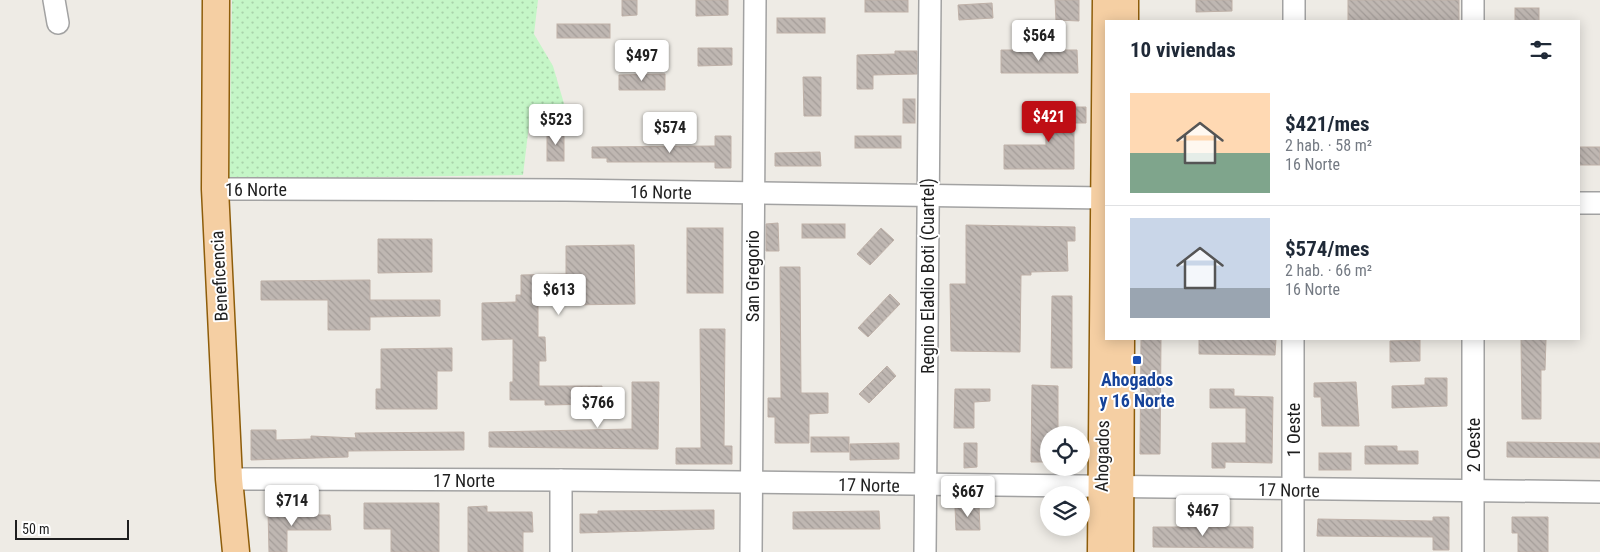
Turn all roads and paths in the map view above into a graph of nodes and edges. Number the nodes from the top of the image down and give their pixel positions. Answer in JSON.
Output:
{"nodes":[{"id":1,"x":54,"y":0,"type":"edge"},
{"id":2,"x":216,"y":0,"type":"edge"},
{"id":3,"x":755,"y":0,"type":"edge"},
{"id":4,"x":930,"y":0,"type":"edge"},
{"id":5,"x":1106,"y":0,"type":"edge"},
{"id":6,"x":1125,"y":0,"type":"edge"},
{"id":7,"x":1294,"y":0,"type":"edge"},
{"id":8,"x":1473,"y":0,"type":"edge"},
{"id":9,"x":1106,"y":20,"type":"edge"},
{"id":10,"x":1125,"y":20,"type":"edge"},
{"id":11,"x":1294,"y":20,"type":"edge"},
{"id":12,"x":1473,"y":20,"type":"edge"},
{"id":13,"x":58,"y":23,"type":"dead end"},
{"id":14,"x":215,"y":189,"type":"junction"},
{"id":15,"x":752,"y":194,"type":"junction"},
{"id":16,"x":928,"y":195,"type":"junction"},
{"id":17,"x":1105,"y":198,"type":"edge"},
{"id":18,"x":1580,"y":203,"type":"edge"},
{"id":19,"x":1600,"y":204,"type":"edge"},
{"id":20,"x":1108,"y":340,"type":"edge"},
{"id":21,"x":1121,"y":340,"type":"edge"},
{"id":22,"x":1293,"y":340,"type":"edge"},
{"id":23,"x":1473,"y":340,"type":"edge"},
{"id":24,"x":229,"y":479,"type":"junction"},
{"id":25,"x":561,"y":480,"type":"junction"},
{"id":26,"x":751,"y":482,"type":"junction"},
{"id":27,"x":926,"y":486,"type":"junction"},
{"id":28,"x":1112,"y":488,"type":"junction"},
{"id":29,"x":1293,"y":490,"type":"junction"},
{"id":30,"x":1473,"y":491,"type":"junction"},
{"id":31,"x":1600,"y":492,"type":"edge"},
{"id":32,"x":236,"y":552,"type":"edge"},
{"id":33,"x":560,"y":552,"type":"edge"},
{"id":34,"x":751,"y":552,"type":"edge"},
{"id":35,"x":925,"y":552,"type":"edge"},
{"id":36,"x":1101,"y":552,"type":"edge"},
{"id":37,"x":1120,"y":552,"type":"edge"},
{"id":38,"x":1293,"y":552,"type":"edge"},
{"id":39,"x":1472,"y":552,"type":"edge"}],
"edges":[{"from":1,"to":13,"type":"street"},
{"from":2,"to":14,"type":"main road","name":"Beneficencia"},
{"from":3,"to":15,"type":"street","name":"San Gregorio"},
{"from":4,"to":16,"type":"street","name":"Regino Eladio Boti (Cuartel)"},
{"from":5,"to":9,"type":"main road","name":"Ahogados"},
{"from":6,"to":10,"type":"main road"},
{"from":7,"to":11,"type":"street"},
{"from":8,"to":12,"type":"street"},
{"from":14,"to":15,"type":"street","name":"16 Norte"},
{"from":14,"to":24,"type":"main road","name":"Beneficencia"},
{"from":15,"to":16,"type":"street","name":"16 Norte"},
{"from":15,"to":26,"type":"street","name":"San Gregorio"},
{"from":16,"to":17,"type":"street","name":"16 Norte"},
{"from":16,"to":27,"type":"street","name":"Regino Eladio Boti (Cuartel)"},
{"from":18,"to":19,"type":"street"},
{"from":20,"to":28,"type":"main road","name":"Ahogados"},
{"from":21,"to":28,"type":"main road","name":"Ahogados"},
{"from":22,"to":29,"type":"street","name":"1 Oeste"},
{"from":23,"to":30,"type":"street","name":"2 Oeste"},
{"from":24,"to":25,"type":"street","name":"17 Norte"},
{"from":24,"to":32,"type":"main road","name":"Beneficencia"},
{"from":25,"to":26,"type":"street","name":"17 Norte"},
{"from":25,"to":33,"type":"street"},
{"from":26,"to":27,"type":"street","name":"17 Norte"},
{"from":26,"to":34,"type":"street","name":"San Gregorio"},
{"from":27,"to":28,"type":"street","name":"17 Norte"},
{"from":27,"to":35,"type":"street","name":"Regino Eladio Boti (Cuartel)"},
{"from":28,"to":29,"type":"street","name":"17 Norte"},
{"from":28,"to":36,"type":"main road","name":"Ahogados"},
{"from":28,"to":37,"type":"main road","name":"Ahogados"},
{"from":29,"to":30,"type":"street","name":"17 Norte"},
{"from":29,"to":38,"type":"street","name":"1 Oeste"},
{"from":30,"to":31,"type":"street","name":"17 Norte"},
{"from":30,"to":39,"type":"street","name":"2 Oeste"}]}
